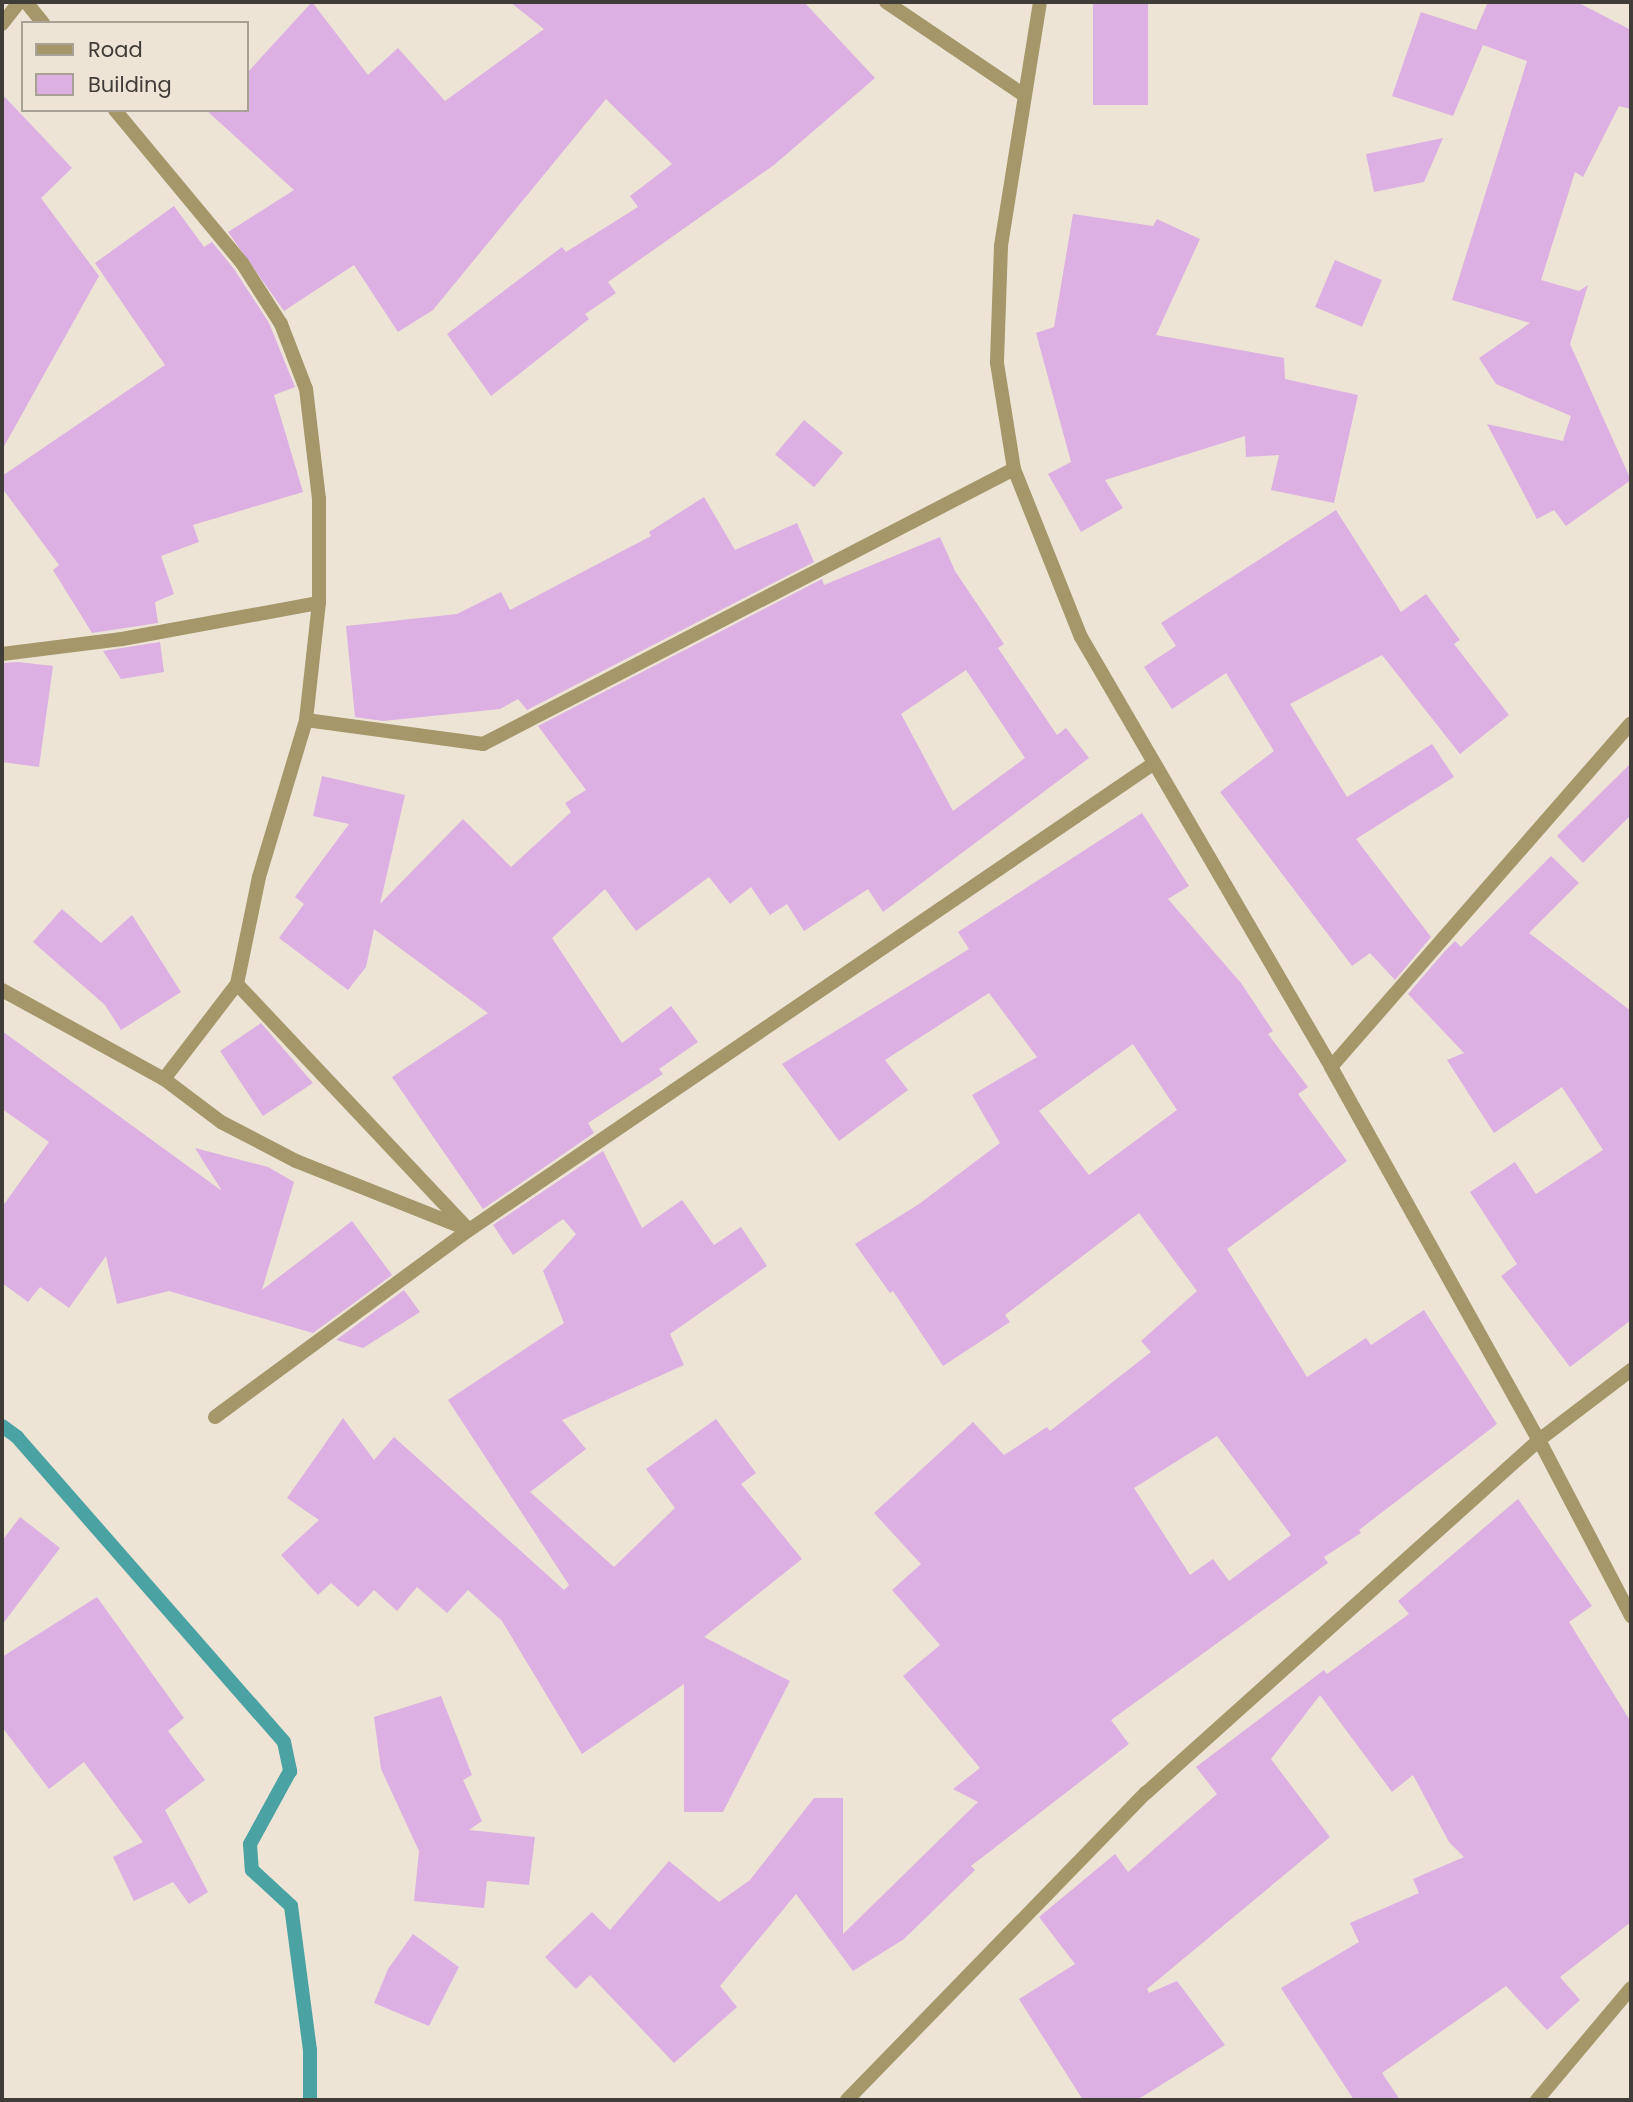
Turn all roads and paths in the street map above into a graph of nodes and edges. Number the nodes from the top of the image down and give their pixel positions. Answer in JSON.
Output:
{"nodes":[{"id":1,"x":19,"y":2,"type":"edge"},
{"id":2,"x":26,"y":2,"type":"edge"},
{"id":3,"x":886,"y":2,"type":"edge"},
{"id":4,"x":1040,"y":2,"type":"edge"},
{"id":5,"x":41,"y":21,"type":"edge"},
{"id":6,"x":2,"y":24,"type":"edge"},
{"id":7,"x":1024,"y":95,"type":"junction"},
{"id":8,"x":118,"y":112,"type":"edge"},
{"id":9,"x":1014,"y":469,"type":"junction"},
{"id":10,"x":318,"y":603,"type":"junction"},
{"id":11,"x":2,"y":654,"type":"edge"},
{"id":12,"x":306,"y":720,"type":"junction"},
{"id":13,"x":1631,"y":723,"type":"edge"},
{"id":14,"x":1153,"y":764,"type":"junction"},
{"id":15,"x":237,"y":984,"type":"junction"},
{"id":16,"x":2,"y":990,"type":"edge"},
{"id":17,"x":1331,"y":1067,"type":"junction"},
{"id":18,"x":164,"y":1079,"type":"junction"},
{"id":19,"x":469,"y":1230,"type":"junction"},
{"id":20,"x":1631,"y":1370,"type":"edge"},
{"id":21,"x":215,"y":1417,"type":"dead end"},
{"id":22,"x":1539,"y":1440,"type":"junction"},
{"id":23,"x":1631,"y":1616,"type":"edge"},
{"id":24,"x":1631,"y":1988,"type":"edge"},
{"id":25,"x":847,"y":2100,"type":"edge"},
{"id":26,"x":1537,"y":2100,"type":"edge"}],
"edges":[{"from":1,"to":6,"type":"street"},
{"from":2,"to":5,"type":"street"},
{"from":3,"to":7,"type":"street"},
{"from":4,"to":7,"type":"street"},
{"from":7,"to":9,"type":"street"},
{"from":8,"to":10,"type":"street"},
{"from":9,"to":12,"type":"street"},
{"from":9,"to":14,"type":"street"},
{"from":10,"to":11,"type":"street"},
{"from":10,"to":12,"type":"street"},
{"from":12,"to":15,"type":"street"},
{"from":13,"to":17,"type":"street"},
{"from":14,"to":17,"type":"street"},
{"from":14,"to":19,"type":"street"},
{"from":15,"to":18,"type":"street"},
{"from":15,"to":19,"type":"street"},
{"from":16,"to":18,"type":"street"},
{"from":17,"to":22,"type":"street"},
{"from":18,"to":19,"type":"street"},
{"from":19,"to":21,"type":"street"},
{"from":20,"to":22,"type":"street"},
{"from":22,"to":23,"type":"street"},
{"from":22,"to":25,"type":"street"},
{"from":24,"to":26,"type":"street"}]}
